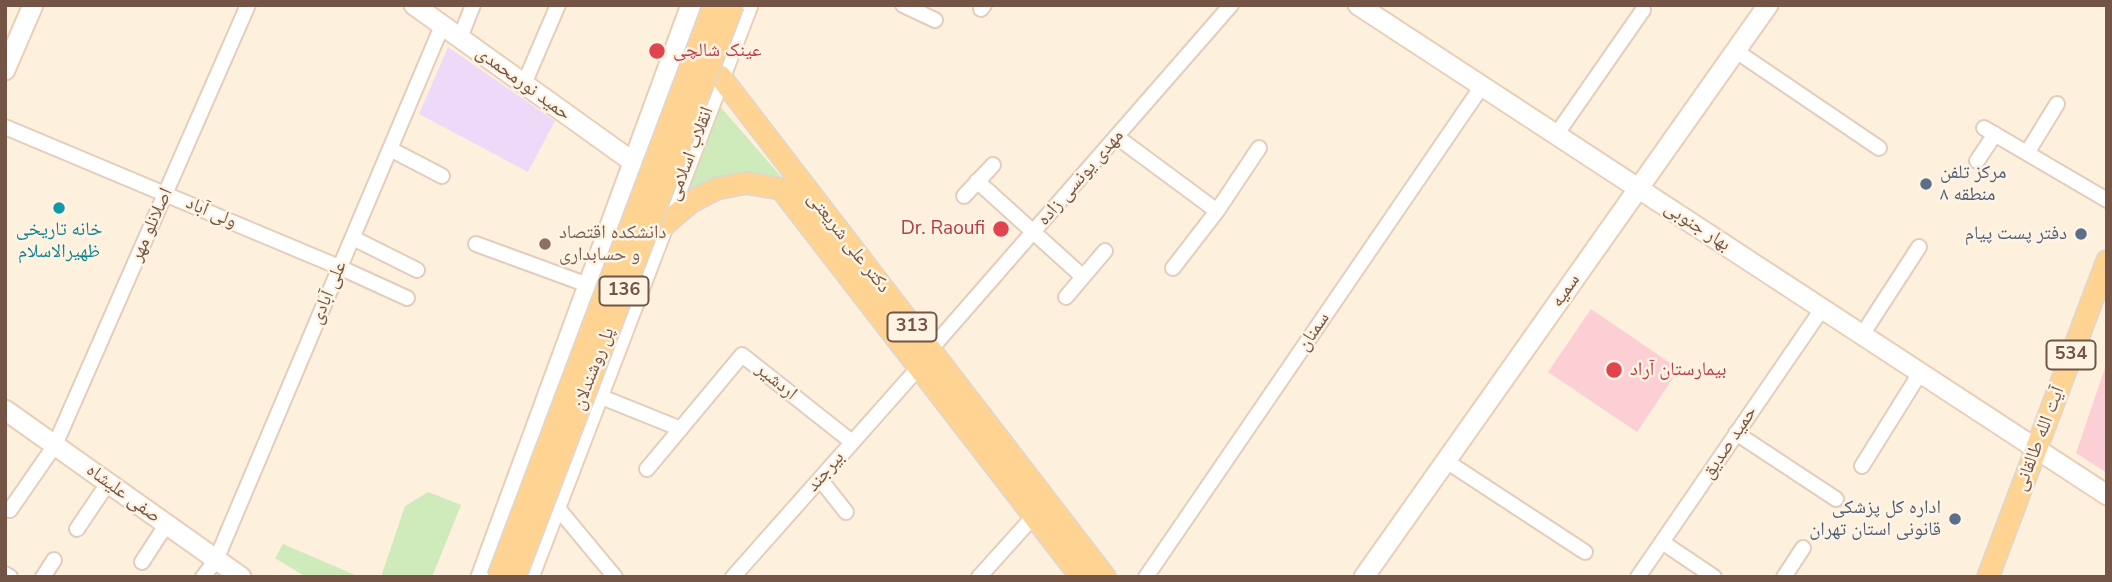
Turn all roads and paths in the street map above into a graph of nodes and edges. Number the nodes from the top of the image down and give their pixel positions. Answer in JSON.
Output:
{"nodes":[{"id":1,"x":33,"y":5,"type":"edge"},
{"id":2,"x":248,"y":5,"type":"edge"},
{"id":3,"x":414,"y":5,"type":"edge"},
{"id":4,"x":473,"y":5,"type":"edge"},
{"id":5,"x":558,"y":5,"type":"edge"},
{"id":6,"x":691,"y":5,"type":"edge"},
{"id":7,"x":714,"y":5,"type":"edge"},
{"id":8,"x":733,"y":5,"type":"edge"},
{"id":9,"x":748,"y":5,"type":"edge"},
{"id":10,"x":903,"y":5,"type":"edge"},
{"id":11,"x":1231,"y":5,"type":"edge"},
{"id":12,"x":1358,"y":5,"type":"edge"},
{"id":13,"x":1768,"y":5,"type":"edge"},
{"id":14,"x":1643,"y":10,"type":"dead end"},
{"id":15,"x":935,"y":20,"type":"dead end"},
{"id":16,"x":443,"y":26,"type":"junction"},
{"id":17,"x":460,"y":38,"type":"junction"},
{"id":18,"x":1736,"y":51,"type":"junction"},
{"id":19,"x":5,"y":70,"type":"edge"},
{"id":20,"x":720,"y":76,"type":"junction"},
{"id":21,"x":664,"y":78,"type":"junction"},
{"id":22,"x":524,"y":84,"type":"junction"},
{"id":23,"x":1482,"y":86,"type":"junction"},
{"id":24,"x":2057,"y":104,"type":"dead end"},
{"id":25,"x":5,"y":127,"type":"edge"},
{"id":26,"x":1556,"y":135,"type":"junction"},
{"id":27,"x":1117,"y":137,"type":"junction"},
{"id":28,"x":1259,"y":148,"type":"dead end"},
{"id":29,"x":1879,"y":148,"type":"dead end"},
{"id":30,"x":390,"y":149,"type":"junction"},
{"id":31,"x":2027,"y":153,"type":"junction"},
{"id":32,"x":1977,"y":161,"type":"dead end"},
{"id":33,"x":633,"y":162,"type":"junction"},
{"id":34,"x":993,"y":164,"type":"dead end"},
{"id":35,"x":442,"y":176,"type":"dead end"},
{"id":36,"x":977,"y":181,"type":"junction"},
{"id":37,"x":1639,"y":189,"type":"junction"},
{"id":38,"x":165,"y":194,"type":"junction"},
{"id":39,"x":964,"y":196,"type":"dead end"},
{"id":40,"x":2107,"y":200,"type":"edge"},
{"id":41,"x":1217,"y":211,"type":"junction"},
{"id":42,"x":664,"y":225,"type":"junction"},
{"id":43,"x":1034,"y":232,"type":"junction"},
{"id":44,"x":353,"y":237,"type":"junction"},
{"id":45,"x":476,"y":244,"type":"dead end"},
{"id":46,"x":1919,"y":247,"type":"dead end"},
{"id":47,"x":1105,"y":251,"type":"dead end"},
{"id":48,"x":2107,"y":261,"type":"edge"},
{"id":49,"x":340,"y":267,"type":"junction"},
{"id":50,"x":1173,"y":268,"type":"dead end"},
{"id":51,"x":417,"y":270,"type":"dead end"},
{"id":52,"x":1083,"y":276,"type":"junction"},
{"id":53,"x":588,"y":285,"type":"junction"},
{"id":54,"x":1066,"y":297,"type":"dead end"},
{"id":55,"x":407,"y":298,"type":"dead end"},
{"id":56,"x":1822,"y":309,"type":"junction"},
{"id":57,"x":1863,"y":335,"type":"junction"},
{"id":58,"x":925,"y":358,"type":"junction"},
{"id":59,"x":1920,"y":373,"type":"junction"},
{"id":60,"x":599,"y":396,"type":"junction"},
{"id":61,"x":5,"y":410,"type":"edge"},
{"id":62,"x":681,"y":429,"type":"junction"},
{"id":63,"x":1736,"y":433,"type":"junction"},
{"id":64,"x":852,"y":442,"type":"junction"},
{"id":65,"x":55,"y":445,"type":"junction"},
{"id":66,"x":2036,"y":449,"type":"junction"},
{"id":67,"x":1446,"y":461,"type":"junction"},
{"id":68,"x":1862,"y":466,"type":"dead end"},
{"id":69,"x":648,"y":469,"type":"dead end"},
{"id":70,"x":820,"y":479,"type":"junction"},
{"id":71,"x":108,"y":483,"type":"junction"},
{"id":72,"x":2107,"y":495,"type":"edge"},
{"id":73,"x":1836,"y":499,"type":"dead end"},
{"id":74,"x":556,"y":506,"type":"junction"},
{"id":75,"x":10,"y":510,"type":"dead end"},
{"id":76,"x":846,"y":512,"type":"dead end"},
{"id":77,"x":1034,"y":516,"type":"junction"},
{"id":78,"x":166,"y":525,"type":"junction"},
{"id":79,"x":77,"y":529,"type":"dead end"},
{"id":80,"x":1662,"y":542,"type":"junction"},
{"id":81,"x":1803,"y":548,"type":"dead end"},
{"id":82,"x":1585,"y":552,"type":"dead end"},
{"id":83,"x":54,"y":560,"type":"dead end"},
{"id":84,"x":216,"y":560,"type":"junction"},
{"id":85,"x":142,"y":562,"type":"dead end"},
{"id":86,"x":744,"y":564,"type":"junction"},
{"id":87,"x":5,"y":574,"type":"edge"},
{"id":88,"x":528,"y":575,"type":"edge"},
{"id":89,"x":10,"y":577,"type":"edge"},
{"id":90,"x":44,"y":577,"type":"edge"},
{"id":91,"x":204,"y":577,"type":"edge"},
{"id":92,"x":241,"y":577,"type":"edge"},
{"id":93,"x":481,"y":577,"type":"edge"},
{"id":94,"x":498,"y":577,"type":"edge"},
{"id":95,"x":615,"y":577,"type":"edge"},
{"id":96,"x":733,"y":577,"type":"edge"},
{"id":97,"x":754,"y":577,"type":"edge"},
{"id":98,"x":979,"y":577,"type":"edge"},
{"id":99,"x":1081,"y":577,"type":"edge"},
{"id":100,"x":1105,"y":577,"type":"edge"},
{"id":101,"x":1146,"y":577,"type":"edge"},
{"id":102,"x":1364,"y":577,"type":"edge"},
{"id":103,"x":1638,"y":577,"type":"edge"},
{"id":104,"x":1714,"y":577,"type":"edge"},
{"id":105,"x":1784,"y":577,"type":"edge"},
{"id":106,"x":1988,"y":577,"type":"edge"}],
"edges":[{"from":1,"to":19,"type":"main road"},
{"from":2,"to":38,"type":"street","name":"اصلانلو مهر"},
{"from":3,"to":16,"type":"main road","name":"حمید نورمحمدی"},
{"from":4,"to":17,"type":"street"},
{"from":5,"to":22,"type":"street"},
{"from":6,"to":21,"type":"main road"},
{"from":7,"to":94,"type":"main road","name":"پل روشندلان","number":"136","bridge":true},
{"from":8,"to":88,"type":"main road","name":"پل روشندلان","number":"136","bridge":true},
{"from":9,"to":20,"type":"main road","name":"انقلاب اسلامی"},
{"from":10,"to":15,"type":"street"},
{"from":11,"to":27,"type":"street","name":"مهدی یونسی زاده"},
{"from":12,"to":23,"type":"main road","name":"بهار جنوبی"},
{"from":13,"to":18,"type":"main road","name":"سمیه"},
{"from":14,"to":26,"type":"street"},
{"from":16,"to":17,"type":"main road","name":"حمید نورمحمدی"},
{"from":16,"to":30,"type":"street","name":"علی آبادی"},
{"from":17,"to":22,"type":"main road","name":"حمید نورمحمدی"},
{"from":18,"to":29,"type":"street"},
{"from":18,"to":37,"type":"main road","name":"سمیه"},
{"from":20,"to":21,"type":"main road"},
{"from":20,"to":42,"type":"main road","name":"انقلاب اسلامی"},
{"from":20,"to":58,"type":"main road","name":"دکتر علی شریعتی","number":"313"},
{"from":21,"to":33,"type":"main road"},
{"from":22,"to":33,"type":"main road","name":"حمید نورمحمدی"},
{"from":23,"to":26,"type":"main road","name":"بهار جنوبی"},
{"from":23,"to":101,"type":"street","name":"سمنان"},
{"from":24,"to":31,"type":"street"},
{"from":25,"to":38,"type":"street","name":"ولی آباد"},
{"from":26,"to":37,"type":"main road","name":"بهار جنوبی"},
{"from":27,"to":41,"type":"street"},
{"from":27,"to":43,"type":"street","name":"مهدی یونسی زاده"},
{"from":28,"to":41,"type":"street"},
{"from":30,"to":35,"type":"street"},
{"from":30,"to":44,"type":"street","name":"علی آبادی"},
{"from":31,"to":32,"type":"street"},
{"from":31,"to":40,"type":"street"},
{"from":33,"to":53,"type":"main road"},
{"from":34,"to":36,"type":"street"},
{"from":36,"to":39,"type":"street"},
{"from":36,"to":43,"type":"street"},
{"from":37,"to":56,"type":"main road","name":"بهار جنوبی"},
{"from":37,"to":67,"type":"main road","name":"سمیه"},
{"from":38,"to":49,"type":"street","name":"ولی آباد"},
{"from":38,"to":65,"type":"street","name":"اصلانلو مهر"},
{"from":41,"to":50,"type":"street"},
{"from":42,"to":58,"type":"main road","name":"دکتر علی شریعتی","number":"313"},
{"from":42,"to":60,"type":"main road","name":"انقلاب اسلامی"},
{"from":43,"to":52,"type":"street"},
{"from":43,"to":58,"type":"street","name":"مهدی یونسی زاده"},
{"from":44,"to":49,"type":"street","name":"علی آبادی"},
{"from":44,"to":51,"type":"street"},
{"from":45,"to":53,"type":"street"},
{"from":46,"to":57,"type":"street"},
{"from":47,"to":52,"type":"street"},
{"from":48,"to":66,"type":"main road","name":"آیت الله طالقانی","number":"534"},
{"from":49,"to":55,"type":"street","name":"ولی آباد"},
{"from":49,"to":84,"type":"street","name":"علی آبادی"},
{"from":52,"to":54,"type":"street"},
{"from":53,"to":93,"type":"main road"},
{"from":56,"to":57,"type":"main road","name":"بهار جنوبی"},
{"from":56,"to":63,"type":"street","name":"حمید صدیق"},
{"from":57,"to":59,"type":"main road","name":"بهار جنوبی"},
{"from":58,"to":64,"type":"street","name":"بیرجند"},
{"from":58,"to":77,"type":"main road","name":"دکتر علی شریعتی","number":"313"},
{"from":58,"to":100,"type":"main road","name":"دکتر علی شریعتی","number":"313"},
{"from":59,"to":66,"type":"main road","name":"بهار جنوبی"},
{"from":59,"to":68,"type":"street"},
{"from":60,"to":62,"type":"street"},
{"from":60,"to":74,"type":"main road","name":"انقلاب اسلامی"},
{"from":61,"to":65,"type":"main road","name":"صفی علیشاه"},
{"from":62,"to":64,"type":"street","name":"اردشیر"},
{"from":62,"to":69,"type":"street","name":"اردشیر"},
{"from":63,"to":73,"type":"street"},
{"from":63,"to":80,"type":"street","name":"حمید صدیق"},
{"from":64,"to":70,"type":"street","name":"بیرجند"},
{"from":65,"to":71,"type":"main road","name":"صفی علیشاه"},
{"from":65,"to":75,"type":"street","name":"اصلانلو مهر"},
{"from":66,"to":72,"type":"main road","name":"بهار جنوبی"},
{"from":66,"to":106,"type":"main road","name":"آیت الله طالقانی","number":"534"},
{"from":67,"to":82,"type":"street"},
{"from":67,"to":102,"type":"main road","name":"سمیه"},
{"from":70,"to":76,"type":"street"},
{"from":70,"to":86,"type":"street","name":"بیرجند"},
{"from":71,"to":78,"type":"main road","name":"صفی علیشاه"},
{"from":71,"to":79,"type":"street"},
{"from":74,"to":88,"type":"main road","name":"انقلاب اسلامی"},
{"from":74,"to":95,"type":"street"},
{"from":77,"to":98,"type":"street"},
{"from":77,"to":99,"type":"main road","name":"دکتر علی شریعتی","number":"313"},
{"from":78,"to":84,"type":"main road","name":"صفی علیشاه"},
{"from":78,"to":85,"type":"street"},
{"from":80,"to":103,"type":"street","name":"حمید صدیق"},
{"from":80,"to":104,"type":"street"},
{"from":81,"to":105,"type":"street"},
{"from":83,"to":90,"type":"street"},
{"from":84,"to":91,"type":"street","name":"علی آبادی"},
{"from":84,"to":92,"type":"main road","name":"صفی علیشاه"},
{"from":86,"to":96,"type":"street","name":"بیرجند"},
{"from":86,"to":97,"type":"street"},
{"from":87,"to":89,"type":"street"}]}
